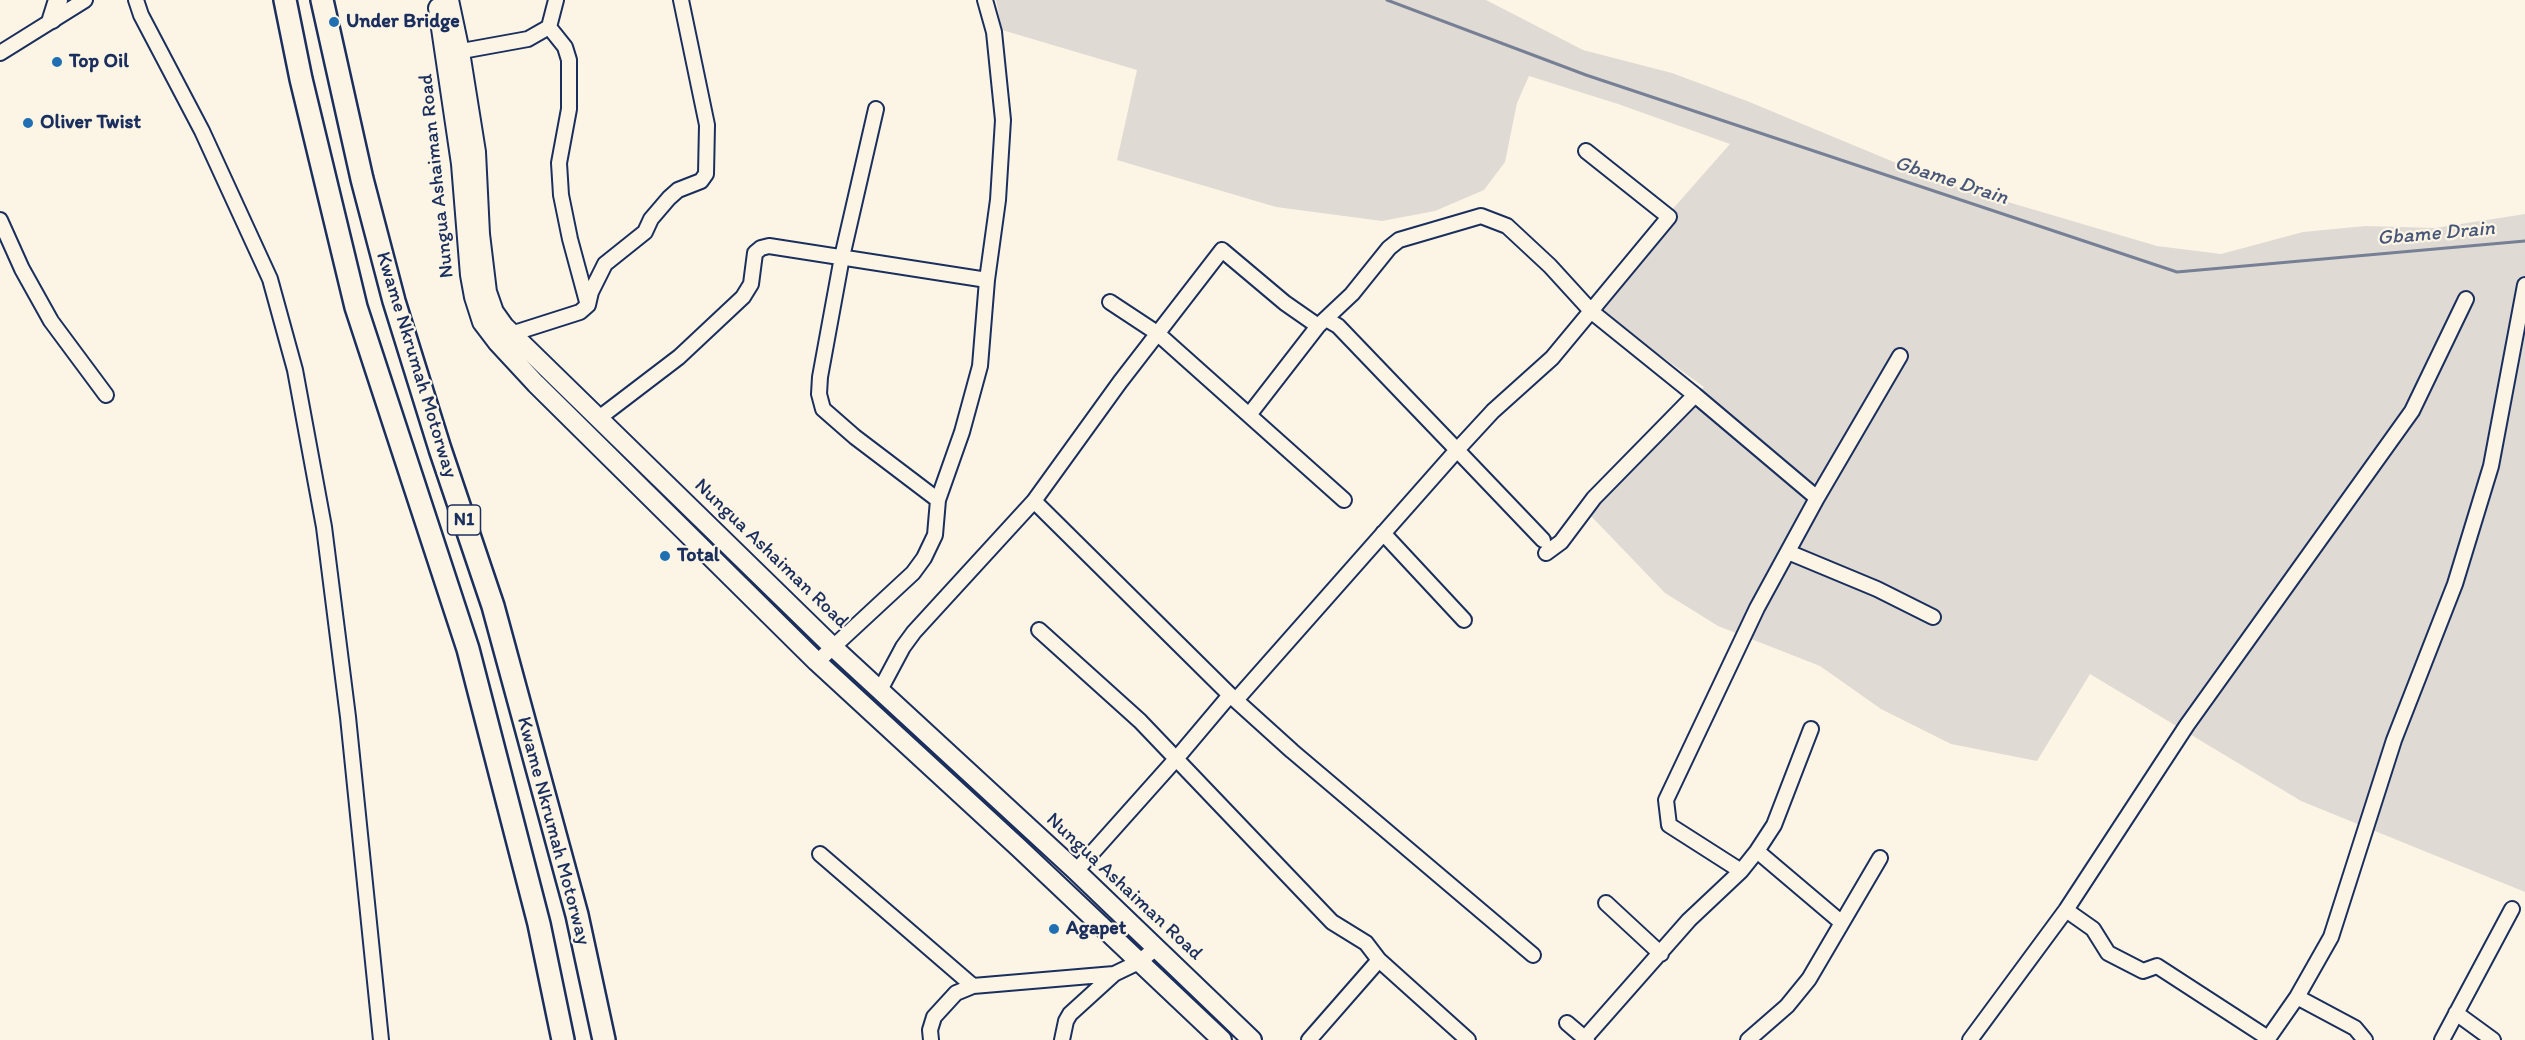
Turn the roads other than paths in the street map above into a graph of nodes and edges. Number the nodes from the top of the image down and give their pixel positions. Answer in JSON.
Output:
{"nodes":[{"id":1,"x":58,"y":0,"type":"edge"},
{"id":2,"x":85,"y":0,"type":"edge"},
{"id":3,"x":136,"y":0,"type":"edge"},
{"id":4,"x":285,"y":0,"type":"edge"},
{"id":5,"x":322,"y":0,"type":"edge"},
{"id":6,"x":437,"y":0,"type":"edge"},
{"id":7,"x":449,"y":0,"type":"edge"},
{"id":8,"x":556,"y":0,"type":"edge"},
{"id":9,"x":681,"y":0,"type":"edge"},
{"id":10,"x":985,"y":0,"type":"edge"},
{"id":11,"x":52,"y":20,"type":"junction"},
{"id":12,"x":549,"y":27,"type":"junction"},
{"id":13,"x":0,"y":53,"type":"edge"},
{"id":14,"x":453,"y":53,"type":"junction"},
{"id":15,"x":876,"y":109,"type":"dead end"},
{"id":16,"x":1587,"y":151,"type":"dead end"},
{"id":17,"x":0,"y":220,"type":"edge"},
{"id":18,"x":842,"y":257,"type":"junction"},
{"id":19,"x":987,"y":280,"type":"junction"},
{"id":20,"x":2525,"y":285,"type":"edge"},
{"id":21,"x":2466,"y":299,"type":"dead end"},
{"id":22,"x":1110,"y":302,"type":"dead end"},
{"id":23,"x":588,"y":305,"type":"junction"},
{"id":24,"x":1592,"y":312,"type":"junction"},
{"id":25,"x":1322,"y":323,"type":"junction"},
{"id":26,"x":1157,"y":333,"type":"junction"},
{"id":27,"x":512,"y":334,"type":"junction"},
{"id":28,"x":1900,"y":356,"type":"dead end"},
{"id":29,"x":106,"y":395,"type":"dead end"},
{"id":30,"x":1695,"y":395,"type":"junction"},
{"id":31,"x":1249,"y":415,"type":"junction"},
{"id":32,"x":599,"y":418,"type":"junction"},
{"id":33,"x":1457,"y":450,"type":"junction"},
{"id":34,"x":1817,"y":498,"type":"junction"},
{"id":35,"x":938,"y":500,"type":"junction"},
{"id":36,"x":1344,"y":500,"type":"dead end"},
{"id":37,"x":1034,"y":501,"type":"junction"},
{"id":38,"x":1383,"y":533,"type":"junction"},
{"id":39,"x":1788,"y":552,"type":"junction"},
{"id":40,"x":1933,"y":617,"type":"dead end"},
{"id":41,"x":1464,"y":620,"type":"dead end"},
{"id":42,"x":1040,"y":630,"type":"dead end"},
{"id":43,"x":833,"y":647,"type":"junction"},
{"id":44,"x":817,"y":662,"type":"junction"},
{"id":45,"x":880,"y":690,"type":"junction"},
{"id":46,"x":1233,"y":697,"type":"junction"},
{"id":47,"x":1811,"y":729,"type":"dead end"},
{"id":48,"x":1176,"y":759,"type":"junction"},
{"id":49,"x":1757,"y":852,"type":"junction"},
{"id":50,"x":820,"y":854,"type":"dead end"},
{"id":51,"x":1880,"y":858,"type":"dead end"},
{"id":52,"x":1076,"y":871,"type":"junction"},
{"id":53,"x":1741,"y":871,"type":"junction"},
{"id":54,"x":1606,"y":903,"type":"dead end"},
{"id":55,"x":2512,"y":909,"type":"dead end"},
{"id":56,"x":2066,"y":910,"type":"junction"},
{"id":57,"x":1842,"y":923,"type":"junction"},
{"id":58,"x":1156,"y":948,"type":"junction"},
{"id":59,"x":1661,"y":954,"type":"junction"},
{"id":60,"x":1533,"y":956,"type":"dead end"},
{"id":61,"x":1379,"y":960,"type":"junction"},
{"id":62,"x":1139,"y":962,"type":"junction"},
{"id":63,"x":1114,"y":974,"type":"junction"},
{"id":64,"x":973,"y":986,"type":"junction"},
{"id":65,"x":2297,"y":997,"type":"junction"},
{"id":66,"x":2457,"y":1013,"type":"junction"},
{"id":67,"x":1567,"y":1023,"type":"dead end"},
{"id":68,"x":1586,"y":1039,"type":"edge"},
{"id":69,"x":2268,"y":1039,"type":"edge"},
{"id":70,"x":381,"y":1040,"type":"edge"},
{"id":71,"x":563,"y":1040,"type":"edge"},
{"id":72,"x":604,"y":1040,"type":"edge"},
{"id":73,"x":931,"y":1040,"type":"edge"},
{"id":74,"x":1062,"y":1040,"type":"edge"},
{"id":75,"x":1222,"y":1040,"type":"edge"},
{"id":76,"x":1252,"y":1040,"type":"edge"},
{"id":77,"x":1309,"y":1040,"type":"edge"},
{"id":78,"x":1468,"y":1040,"type":"edge"},
{"id":79,"x":1748,"y":1040,"type":"edge"},
{"id":80,"x":1970,"y":1040,"type":"edge"},
{"id":81,"x":2365,"y":1040,"type":"edge"},
{"id":82,"x":2442,"y":1040,"type":"edge"},
{"id":83,"x":2493,"y":1040,"type":"edge"}],
"edges":[{"from":1,"to":11,"type":"main road"},
{"from":2,"to":11,"type":"street"},
{"from":3,"to":70,"type":"street"},
{"from":4,"to":71,"type":"highway","name":"Kwame Nkrumah Motorway","number":"N1"},
{"from":5,"to":72,"type":"highway","name":"Kwame Nkrumah Motorway","number":"N1"},
{"from":6,"to":14,"type":"main road","name":"Nungua Ashaiman Road"},
{"from":7,"to":14,"type":"main road","name":"Nungua Ashaiman Road"},
{"from":8,"to":12,"type":"street"},
{"from":9,"to":23,"type":"street"},
{"from":10,"to":19,"type":"street"},
{"from":11,"to":13,"type":"street"},
{"from":12,"to":14,"type":"street"},
{"from":12,"to":23,"type":"street"},
{"from":14,"to":27,"type":"main road","name":"Nungua Ashaiman Road"},
{"from":14,"to":44,"type":"main road","name":"Nungua Ashaiman Road"},
{"from":15,"to":18,"type":"street"},
{"from":16,"to":24,"type":"street"},
{"from":17,"to":29,"type":"street"},
{"from":18,"to":19,"type":"street"},
{"from":18,"to":32,"type":"street"},
{"from":18,"to":35,"type":"street"},
{"from":19,"to":35,"type":"street"},
{"from":20,"to":65,"type":"street"},
{"from":21,"to":56,"type":"street"},
{"from":22,"to":26,"type":"street"},
{"from":23,"to":27,"type":"street"},
{"from":24,"to":25,"type":"street"},
{"from":24,"to":30,"type":"street"},
{"from":24,"to":33,"type":"street"},
{"from":25,"to":26,"type":"street"},
{"from":25,"to":31,"type":"street"},
{"from":25,"to":33,"type":"street"},
{"from":26,"to":31,"type":"street"},
{"from":26,"to":37,"type":"street"},
{"from":27,"to":32,"type":"main road","name":"Nungua Ashaiman Road"},
{"from":28,"to":34,"type":"street"},
{"from":30,"to":33,"type":"street"},
{"from":30,"to":34,"type":"street"},
{"from":31,"to":36,"type":"street"},
{"from":32,"to":43,"type":"main road","name":"Nungua Ashaiman Road"},
{"from":33,"to":38,"type":"street"},
{"from":34,"to":39,"type":"street"},
{"from":35,"to":43,"type":"street"},
{"from":37,"to":45,"type":"street"},
{"from":37,"to":46,"type":"street"},
{"from":38,"to":41,"type":"street"},
{"from":38,"to":46,"type":"street"},
{"from":39,"to":40,"type":"street"},
{"from":39,"to":53,"type":"street"},
{"from":42,"to":48,"type":"street"},
{"from":43,"to":44,"type":"street"},
{"from":43,"to":45,"type":"main road","name":"Nungua Ashaiman Road"},
{"from":44,"to":62,"type":"main road","name":"Nungua Ashaiman Road"},
{"from":45,"to":52,"type":"main road","name":"Nungua Ashaiman Road"},
{"from":46,"to":48,"type":"street"},
{"from":46,"to":60,"type":"street"},
{"from":47,"to":49,"type":"street"},
{"from":48,"to":52,"type":"street"},
{"from":48,"to":61,"type":"street"},
{"from":49,"to":53,"type":"street"},
{"from":49,"to":57,"type":"street"},
{"from":50,"to":64,"type":"street"},
{"from":51,"to":57,"type":"street"},
{"from":52,"to":58,"type":"main road","name":"Nungua Ashaiman Road"},
{"from":53,"to":59,"type":"street"},
{"from":54,"to":59,"type":"street"},
{"from":55,"to":66,"type":"street"},
{"from":56,"to":69,"type":"street"},
{"from":56,"to":80,"type":"street"},
{"from":57,"to":79,"type":"street"},
{"from":58,"to":62,"type":"street"},
{"from":58,"to":76,"type":"main road","name":"Nungua Ashaiman Road"},
{"from":59,"to":68,"type":"street"},
{"from":61,"to":77,"type":"street"},
{"from":61,"to":78,"type":"street"},
{"from":62,"to":63,"type":"street"},
{"from":62,"to":75,"type":"main road","name":"Nungua Ashaiman Road"},
{"from":63,"to":64,"type":"street"},
{"from":63,"to":74,"type":"street"},
{"from":64,"to":73,"type":"street"},
{"from":65,"to":69,"type":"street"},
{"from":65,"to":81,"type":"street"},
{"from":66,"to":82,"type":"street"},
{"from":66,"to":83,"type":"street"},
{"from":67,"to":68,"type":"street"}]}
